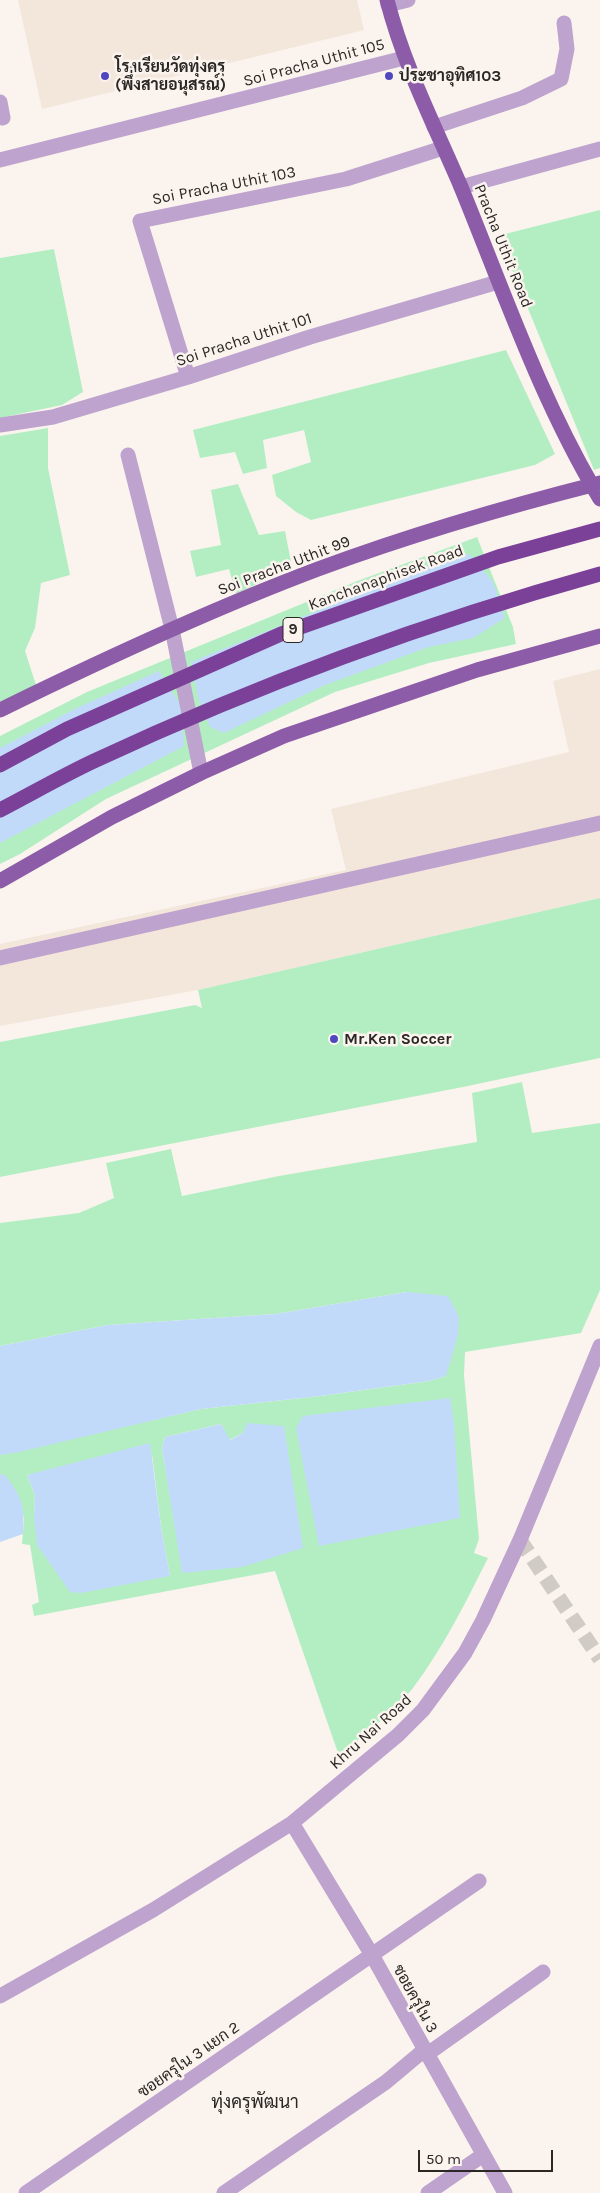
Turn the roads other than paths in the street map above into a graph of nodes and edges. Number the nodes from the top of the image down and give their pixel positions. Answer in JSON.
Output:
{"nodes":[{"id":1,"x":408,"y":0,"type":"edge"},
{"id":2,"x":387,"y":2,"type":"edge"},
{"id":3,"x":564,"y":23,"type":"dead end"},
{"id":4,"x":404,"y":58,"type":"junction"},
{"id":5,"x":0,"y":102,"type":"edge"},
{"id":6,"x":4,"y":118,"type":"dead end"},
{"id":7,"x":434,"y":127,"type":"junction"},
{"id":8,"x":443,"y":148,"type":"junction"},
{"id":9,"x":600,"y":149,"type":"edge"},
{"id":10,"x":0,"y":160,"type":"edge"},
{"id":11,"x":460,"y":187,"type":"junction"},
{"id":12,"x":498,"y":282,"type":"junction"},
{"id":13,"x":188,"y":377,"type":"junction"},
{"id":14,"x":0,"y":424,"type":"edge"},
{"id":15,"x":128,"y":455,"type":"dead end"},
{"id":16,"x":596,"y":484,"type":"edge"},
{"id":17,"x":600,"y":499,"type":"edge"},
{"id":18,"x":600,"y":529,"type":"edge"},
{"id":19,"x":600,"y":574,"type":"edge"},
{"id":20,"x":172,"y":629,"type":"junction"},
{"id":21,"x":600,"y":636,"type":"edge"},
{"id":22,"x":0,"y":710,"type":"edge"},
{"id":23,"x":0,"y":764,"type":"edge"},
{"id":24,"x":201,"y":773,"type":"junction"},
{"id":25,"x":0,"y":810,"type":"edge"},
{"id":26,"x":600,"y":823,"type":"edge"},
{"id":27,"x":0,"y":881,"type":"edge"},
{"id":28,"x":0,"y":958,"type":"edge"},
{"id":29,"x":600,"y":1346,"type":"edge"},
{"id":30,"x":292,"y":1823,"type":"junction"},
{"id":31,"x":480,"y":1881,"type":"dead end"},
{"id":32,"x":372,"y":1955,"type":"junction"},
{"id":33,"x":544,"y":1972,"type":"dead end"},
{"id":34,"x":0,"y":1996,"type":"edge"},
{"id":35,"x":425,"y":2053,"type":"junction"},
{"id":36,"x":483,"y":2155,"type":"junction"},
{"id":37,"x":26,"y":2193,"type":"edge"},
{"id":38,"x":224,"y":2193,"type":"edge"},
{"id":39,"x":428,"y":2193,"type":"edge"},
{"id":40,"x":505,"y":2193,"type":"edge"}],
"edges":[{"from":1,"to":2,"type":"street"},
{"from":2,"to":4,"type":"main road","name":"Pracha Uthit Road"},
{"from":3,"to":7,"type":"street"},
{"from":4,"to":7,"type":"main road","name":"Pracha Uthit Road"},
{"from":4,"to":10,"type":"street","name":"Soi Pracha Uthit 105"},
{"from":5,"to":6,"type":"street"},
{"from":7,"to":8,"type":"main road","name":"Pracha Uthit Road"},
{"from":8,"to":11,"type":"main road","name":"Pracha Uthit Road"},
{"from":8,"to":13,"type":"street","name":"Soi Pracha Uthit 103"},
{"from":9,"to":11,"type":"street"},
{"from":11,"to":12,"type":"main road","name":"Pracha Uthit Road"},
{"from":12,"to":13,"type":"street","name":"Soi Pracha Uthit 101"},
{"from":12,"to":16,"type":"main road","name":"Pracha Uthit Road"},
{"from":13,"to":14,"type":"street","name":"Soi Pracha Uthit 101"},
{"from":15,"to":20,"type":"street"},
{"from":16,"to":17,"type":"main road","name":"Pracha Uthit Road"},
{"from":16,"to":20,"type":"main road","name":"Soi Pracha Uthit 99"},
{"from":18,"to":23,"type":"highway","name":"Kanchanaphisek Road","number":"9","bridge":true},
{"from":19,"to":25,"type":"highway","bridge":true},
{"from":20,"to":22,"type":"main road","name":"Soi Pracha Uthit 99"},
{"from":20,"to":24,"type":"street"},
{"from":21,"to":24,"type":"main road"},
{"from":24,"to":27,"type":"main road"},
{"from":26,"to":28,"type":"street"},
{"from":29,"to":30,"type":"street","name":"Khru Nai Road"},
{"from":30,"to":32,"type":"street","name":"ซอยครุใน 3"},
{"from":30,"to":34,"type":"street","name":"Khru Nai Road"},
{"from":31,"to":32,"type":"street","name":"ซอยครุใน 3 แยก 2"},
{"from":32,"to":35,"type":"street","name":"ซอยครุใน 3"},
{"from":32,"to":37,"type":"street","name":"ซอยครุใน 3 แยก 2"},
{"from":33,"to":35,"type":"street"},
{"from":35,"to":36,"type":"street","name":"ซอยครุใน 3"},
{"from":35,"to":38,"type":"street"},
{"from":36,"to":39,"type":"street"},
{"from":36,"to":40,"type":"street","name":"ซอยครุใน 3"}]}
